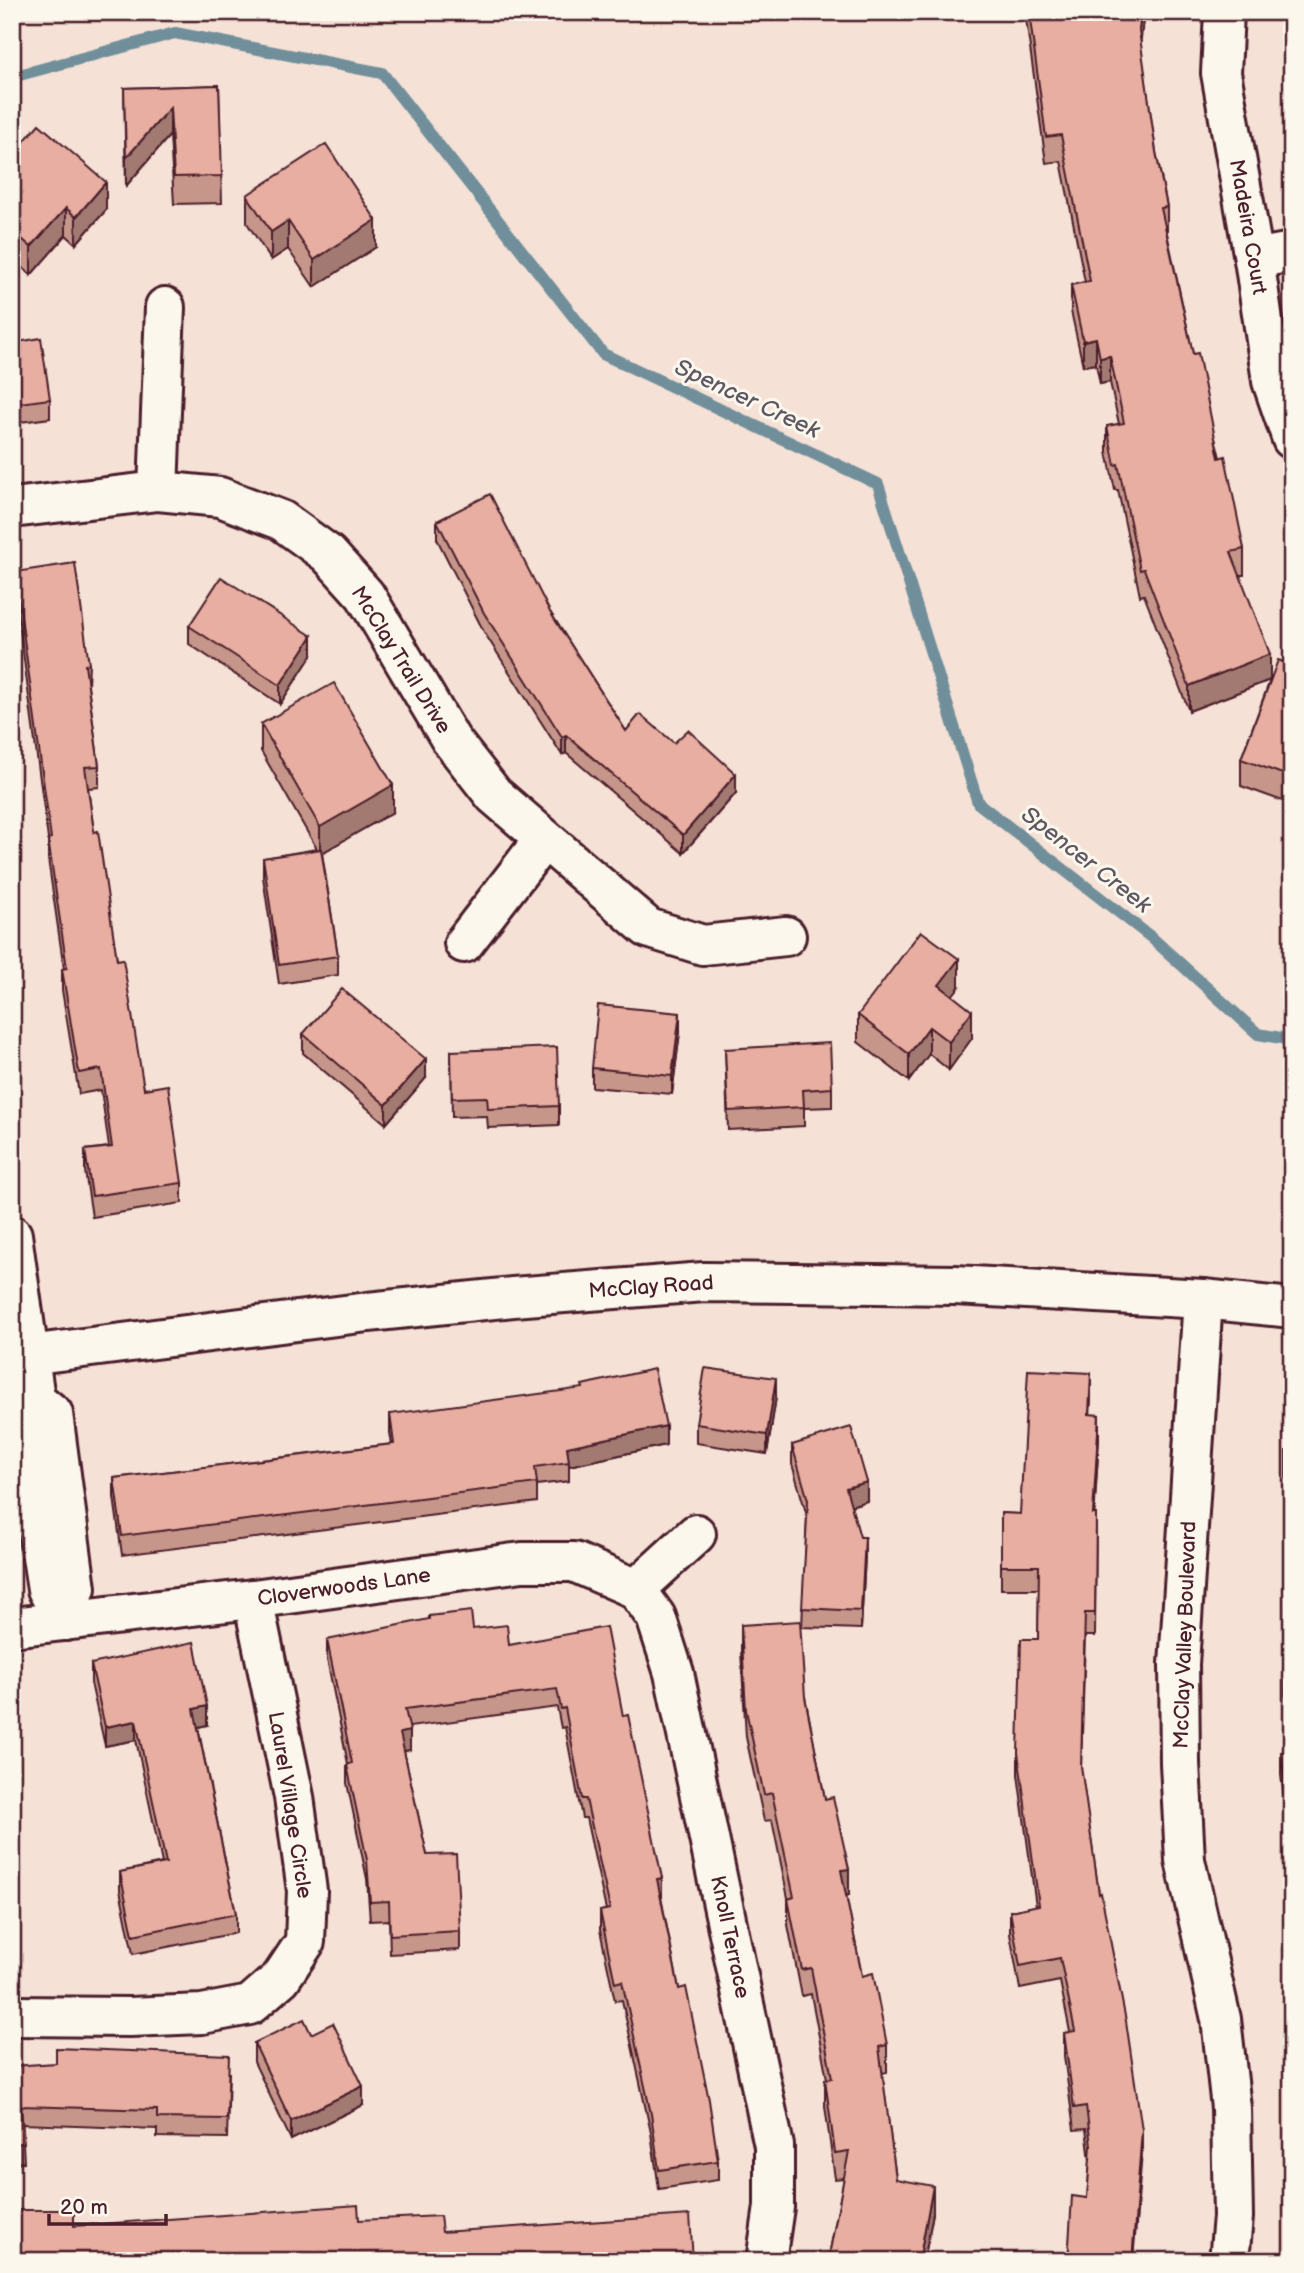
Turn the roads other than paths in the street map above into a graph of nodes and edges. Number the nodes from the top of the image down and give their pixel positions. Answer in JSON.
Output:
{"nodes":[{"id":1,"x":1224,"y":12,"type":"edge"},
{"id":2,"x":1292,"y":252,"type":"edge"},
{"id":3,"x":1254,"y":259,"type":"junction"},
{"id":4,"x":165,"y":307,"type":"dead end"},
{"id":5,"x":1292,"y":439,"type":"edge"},
{"id":6,"x":158,"y":491,"type":"junction"},
{"id":7,"x":12,"y":508,"type":"edge"},
{"id":8,"x":544,"y":839,"type":"junction"},
{"id":9,"x":786,"y":936,"type":"dead end"},
{"id":10,"x":464,"y":943,"type":"dead end"},
{"id":11,"x":12,"y":1235,"type":"edge"},
{"id":12,"x":1203,"y":1299,"type":"junction"},
{"id":13,"x":1292,"y":1308,"type":"edge"},
{"id":14,"x":21,"y":1356,"type":"edge"},
{"id":15,"x":696,"y":1534,"type":"dead end"},
{"id":16,"x":253,"y":1599,"type":"junction"},
{"id":17,"x":646,"y":1603,"type":"junction"},
{"id":18,"x":64,"y":1620,"type":"junction"},
{"id":19,"x":12,"y":1627,"type":"edge"},
{"id":20,"x":12,"y":2016,"type":"edge"},
{"id":21,"x":766,"y":2261,"type":"edge"},
{"id":22,"x":1229,"y":2261,"type":"edge"}],
"edges":[{"from":1,"to":3,"type":"street","name":"Madeira Court"},
{"from":2,"to":3,"type":"street"},
{"from":3,"to":5,"type":"street","name":"Madeira Court"},
{"from":4,"to":6,"type":"street"},
{"from":6,"to":7,"type":"street","name":"McClay Trail Drive"},
{"from":6,"to":8,"type":"street","name":"McClay Trail Drive"},
{"from":8,"to":9,"type":"street","name":"McClay Trail Drive"},
{"from":8,"to":10,"type":"street"},
{"from":11,"to":14,"type":"street"},
{"from":12,"to":13,"type":"street","name":"McClay Road"},
{"from":12,"to":14,"type":"street","name":"McClay Road"},
{"from":12,"to":22,"type":"street","name":"McClay Valley Boulevard"},
{"from":14,"to":18,"type":"street"},
{"from":15,"to":17,"type":"street"},
{"from":16,"to":17,"type":"street","name":"Cloverwoods Lane"},
{"from":16,"to":18,"type":"street","name":"Cloverwoods Lane"},
{"from":16,"to":20,"type":"street","name":"Laurel Village Circle"},
{"from":17,"to":21,"type":"street","name":"Knoll Terrace"},
{"from":18,"to":19,"type":"street","name":"Cloverwoods Lane"}]}
